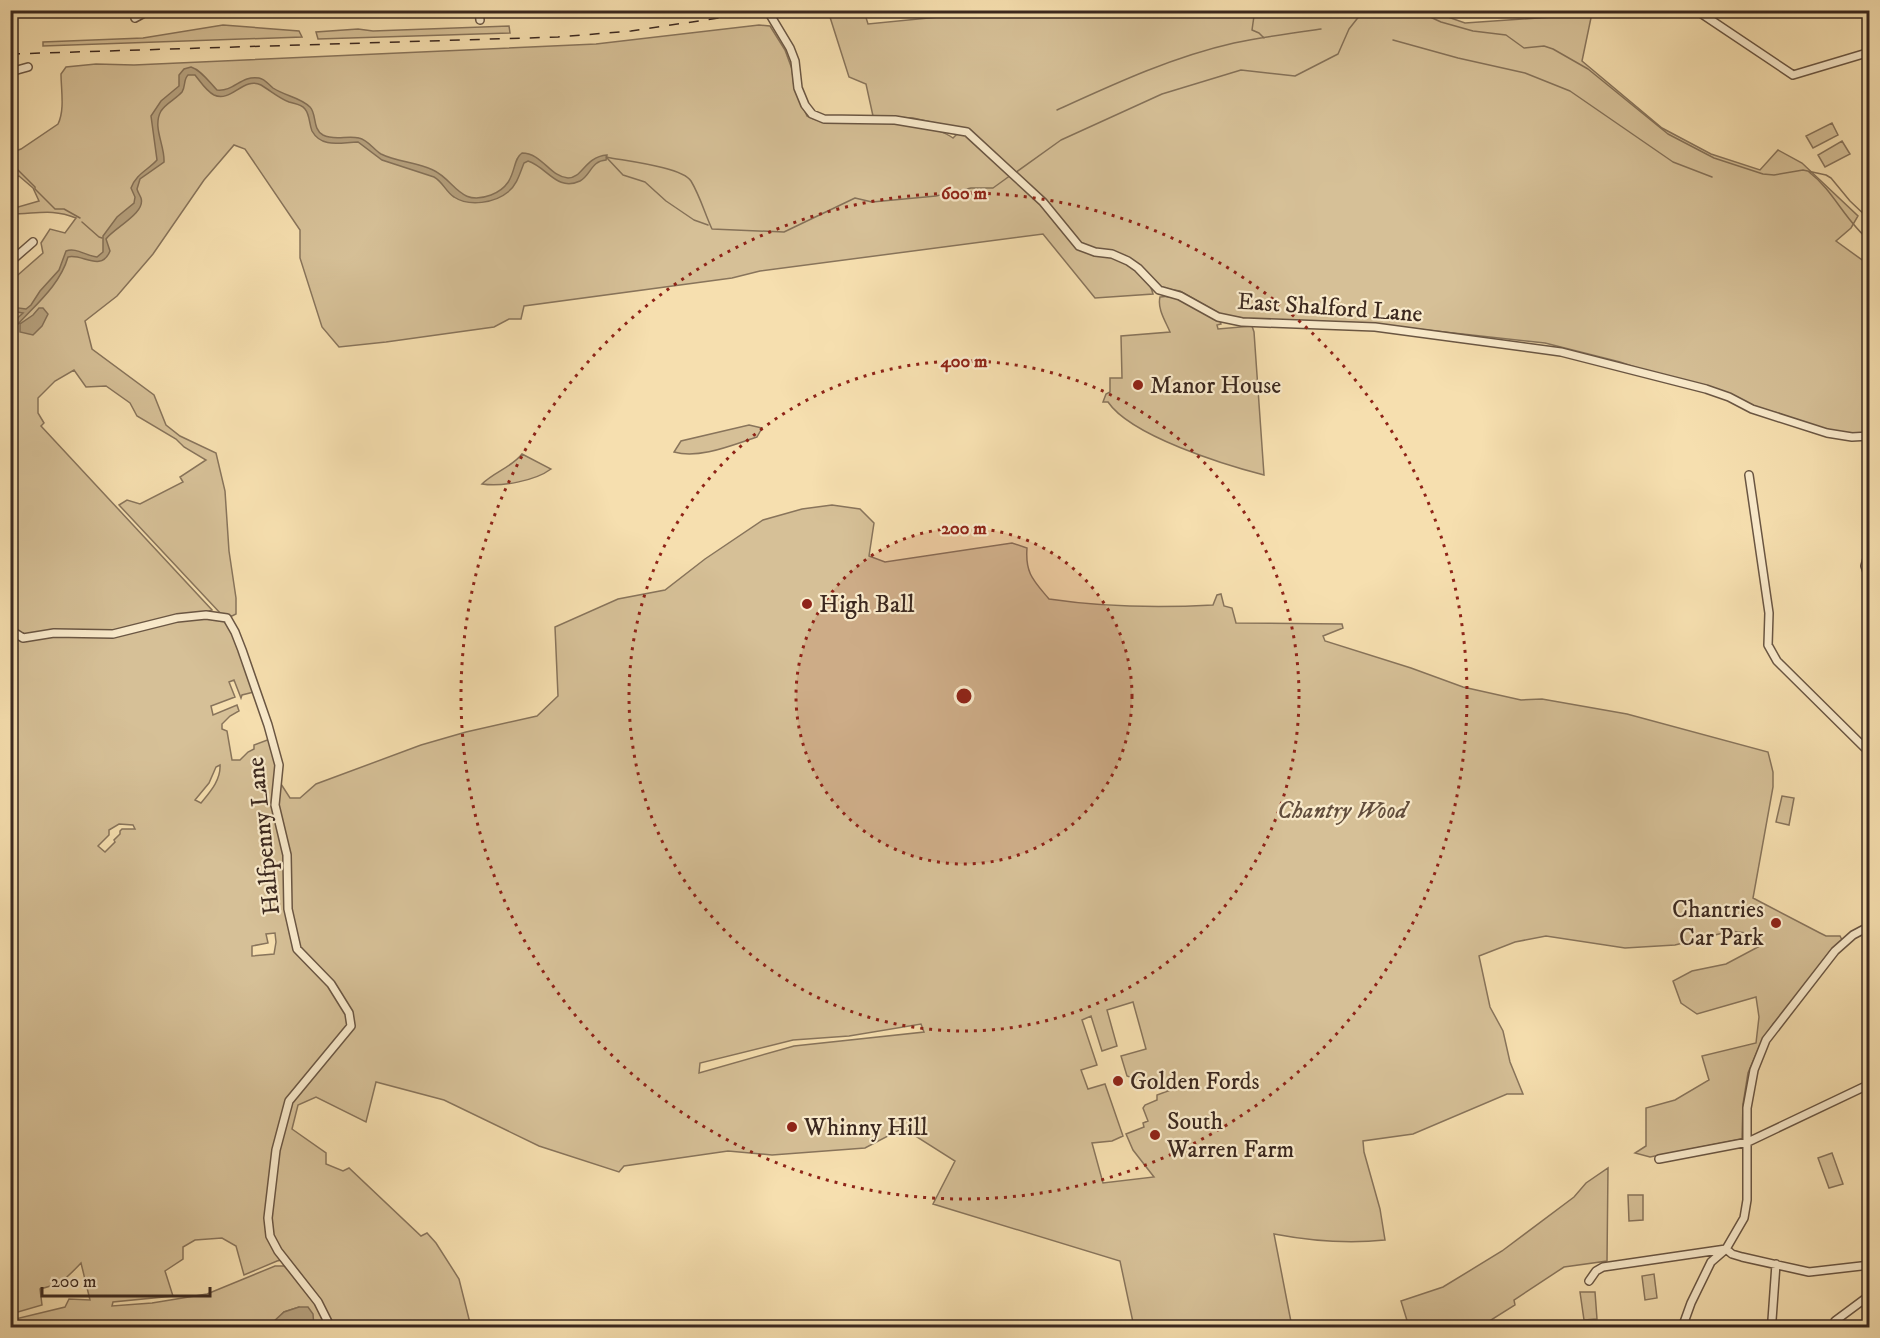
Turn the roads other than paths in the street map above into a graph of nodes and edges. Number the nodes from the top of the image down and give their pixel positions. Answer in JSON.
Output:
{"nodes":[{"id":1,"x":157,"y":10,"type":"edge"},
{"id":2,"x":479,"y":10,"type":"edge"},
{"id":3,"x":1696,"y":10,"type":"edge"},
{"id":4,"x":1867,"y":10,"type":"edge"},
{"id":5,"x":769,"y":13,"type":"dead end"},
{"id":6,"x":135,"y":18,"type":"dead end"},
{"id":7,"x":1869,"y":19,"type":"edge"},
{"id":8,"x":480,"y":20,"type":"dead end"},
{"id":9,"x":1869,"y":52,"type":"edge"},
{"id":10,"x":28,"y":67,"type":"dead end"},
{"id":11,"x":10,"y":72,"type":"edge"},
{"id":12,"x":33,"y":242,"type":"dead end"},
{"id":13,"x":10,"y":262,"type":"edge"},
{"id":14,"x":1869,"y":436,"type":"edge"},
{"id":15,"x":1749,"y":475,"type":"dead end"},
{"id":16,"x":1869,"y":548,"type":"edge"},
{"id":17,"x":1869,"y":581,"type":"edge"},
{"id":18,"x":10,"y":625,"type":"edge"},
{"id":19,"x":1869,"y":753,"type":"edge"},
{"id":20,"x":1869,"y":926,"type":"edge"},
{"id":21,"x":1869,"y":1084,"type":"edge"},
{"id":22,"x":1748,"y":1142,"type":"junction"},
{"id":23,"x":1659,"y":1159,"type":"dead end"},
{"id":24,"x":1726,"y":1249,"type":"junction"},
{"id":25,"x":1776,"y":1264,"type":"junction"},
{"id":26,"x":1869,"y":1265,"type":"edge"},
{"id":27,"x":1589,"y":1281,"type":"dead end"},
{"id":28,"x":1869,"y":1295,"type":"edge"},
{"id":29,"x":1772,"y":1320,"type":"dead end"},
{"id":30,"x":1835,"y":1321,"type":"dead end"},
{"id":31,"x":331,"y":1328,"type":"edge"},
{"id":32,"x":1682,"y":1328,"type":"edge"}],
"edges":[{"from":1,"to":6,"type":"street"},
{"from":2,"to":8,"type":"street"},
{"from":3,"to":9,"type":"street"},
{"from":4,"to":7,"type":"main road"},
{"from":5,"to":14,"type":"street","name":"East Shalford Lane"},
{"from":10,"to":11,"type":"street"},
{"from":12,"to":13,"type":"street"},
{"from":15,"to":19,"type":"street"},
{"from":16,"to":17,"type":"street"},
{"from":18,"to":31,"type":"street","name":"Halfpenny Lane"},
{"from":20,"to":22,"type":"street"},
{"from":21,"to":22,"type":"street"},
{"from":22,"to":23,"type":"street"},
{"from":22,"to":24,"type":"street"},
{"from":24,"to":25,"type":"street"},
{"from":24,"to":27,"type":"street"},
{"from":24,"to":32,"type":"street"},
{"from":25,"to":26,"type":"street"},
{"from":25,"to":29,"type":"street"},
{"from":28,"to":30,"type":"street"}]}
